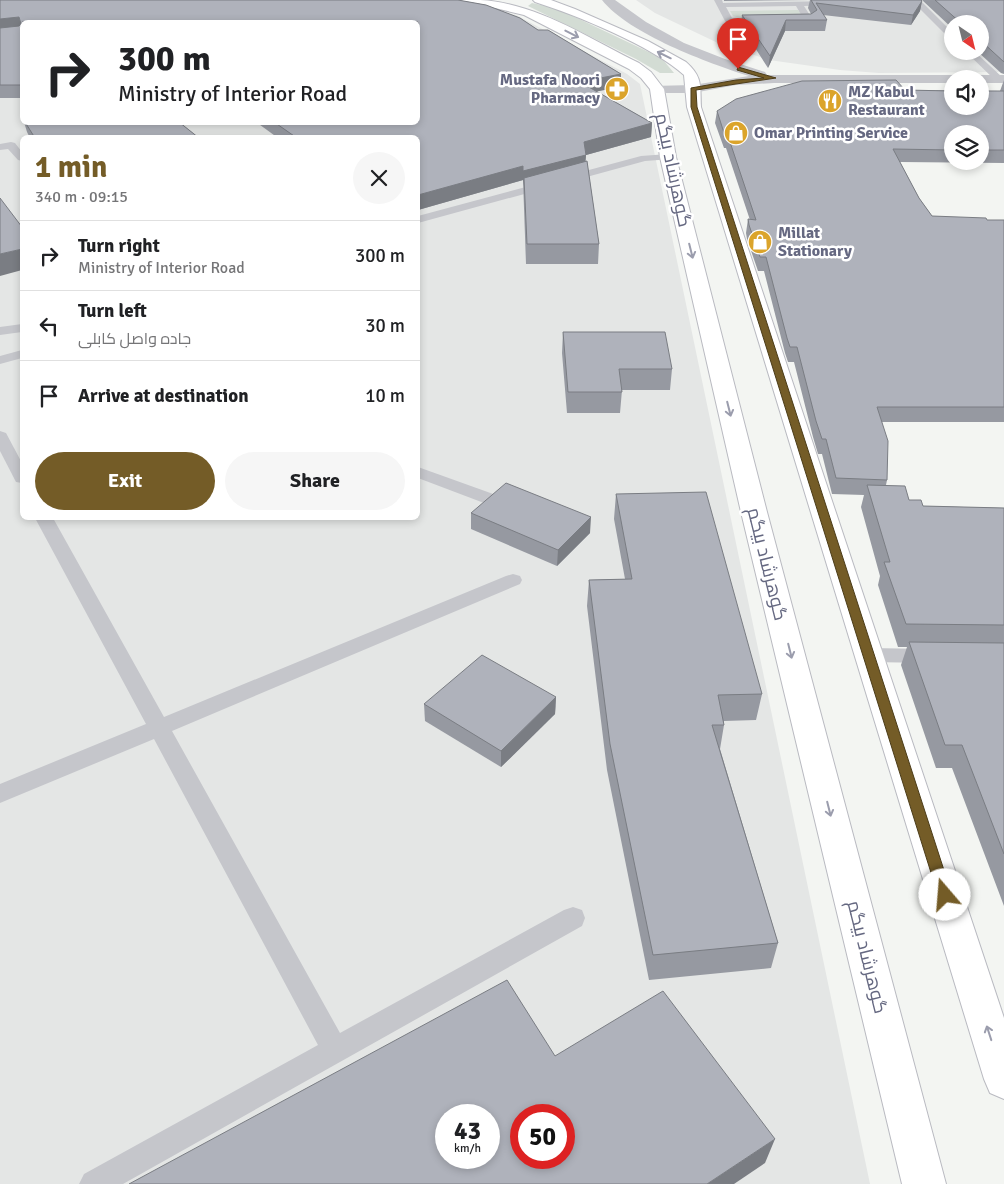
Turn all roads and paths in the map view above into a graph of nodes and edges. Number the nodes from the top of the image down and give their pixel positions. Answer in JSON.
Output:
{"nodes":[{"id":1,"x":539,"y":0,"type":"edge"},
{"id":2,"x":608,"y":0,"type":"edge"},
{"id":3,"x":915,"y":0,"type":"edge"},
{"id":4,"x":428,"y":3,"type":"edge"},
{"id":5,"x":719,"y":3,"type":"edge"},
{"id":6,"x":848,"y":3,"type":"edge"},
{"id":7,"x":799,"y":4,"type":"junction"},
{"id":8,"x":944,"y":28,"type":"edge"},
{"id":9,"x":700,"y":55,"type":"junction"},
{"id":10,"x":979,"y":60,"type":"edge"},
{"id":11,"x":774,"y":78,"type":"junction"},
{"id":12,"x":944,"y":79,"type":"edge"},
{"id":13,"x":1001,"y":80,"type":"edge"},
{"id":14,"x":693,"y":86,"type":"junction"},
{"id":15,"x":657,"y":89,"type":"junction"},
{"id":16,"x":0,"y":147,"type":"edge"},
{"id":17,"x":20,"y":156,"type":"edge"},
{"id":18,"x":668,"y":157,"type":"junction"},
{"id":19,"x":420,"y":219,"type":"edge"},
{"id":20,"x":20,"y":328,"type":"edge"},
{"id":21,"x":0,"y":331,"type":"edge"},
{"id":22,"x":20,"y":355,"type":"edge"},
{"id":23,"x":0,"y":360,"type":"edge"},
{"id":24,"x":0,"y":436,"type":"edge"},
{"id":25,"x":420,"y":473,"type":"edge"},
{"id":26,"x":20,"y":474,"type":"edge"},
{"id":27,"x":490,"y":498,"type":"edge"},
{"id":28,"x":45,"y":520,"type":"edge"},
{"id":29,"x":513,"y":580,"type":"dead end"},
{"id":30,"x":868,"y":655,"type":"junction"},
{"id":31,"x":949,"y":656,"type":"edge"},
{"id":32,"x":158,"y":729,"type":"junction"},
{"id":33,"x":0,"y":794,"type":"edge"},
{"id":34,"x":573,"y":918,"type":"dead end"},
{"id":35,"x":335,"y":1050,"type":"junction"},
{"id":36,"x":1004,"y":1079,"type":"edge"},
{"id":37,"x":94,"y":1184,"type":"edge"},
{"id":38,"x":924,"y":1184,"type":"edge"}],
"edges":[{"from":14,"to":1,"type":"main road","name":"گوهرشاد بیگم","one_way":true},
{"from":2,"to":9,"type":"street"},
{"from":3,"to":8,"type":"lane"},
{"from":4,"to":15,"type":"main road","name":"گوهرشاد بیگم","one_way":true},
{"from":5,"to":7,"type":"lane"},
{"from":5,"to":7,"type":"lane"},
{"from":6,"to":7,"type":"lane"},
{"from":9,"to":11,"type":"street"},
{"from":9,"to":14,"type":"main road"},
{"from":10,"to":13,"type":"lane"},
{"from":11,"to":12,"type":"street"},
{"from":11,"to":14,"type":"street"},
{"from":14,"to":15,"type":"street"},
{"from":14,"to":30,"type":"main road","name":"گوهرشاد بیگم"},
{"from":15,"to":18,"type":"main road","name":"گوهرشاد بیگم"},
{"from":16,"to":17,"type":"lane"},
{"from":18,"to":19,"type":"lane"},
{"from":18,"to":38,"type":"main road","name":"گوهرشاد بیگم","one_way":true},
{"from":20,"to":21,"type":"lane"},
{"from":22,"to":23,"type":"lane"},
{"from":24,"to":26,"type":"lane"},
{"from":25,"to":27,"type":"lane"},
{"from":28,"to":32,"type":"lane"},
{"from":29,"to":32,"type":"lane"},
{"from":30,"to":31,"type":"lane"},
{"from":36,"to":30,"type":"main road","name":"گوهرشاد بیگم","one_way":true},
{"from":32,"to":33,"type":"lane"},
{"from":32,"to":35,"type":"lane"},
{"from":34,"to":35,"type":"lane"},
{"from":35,"to":37,"type":"lane"}]}
